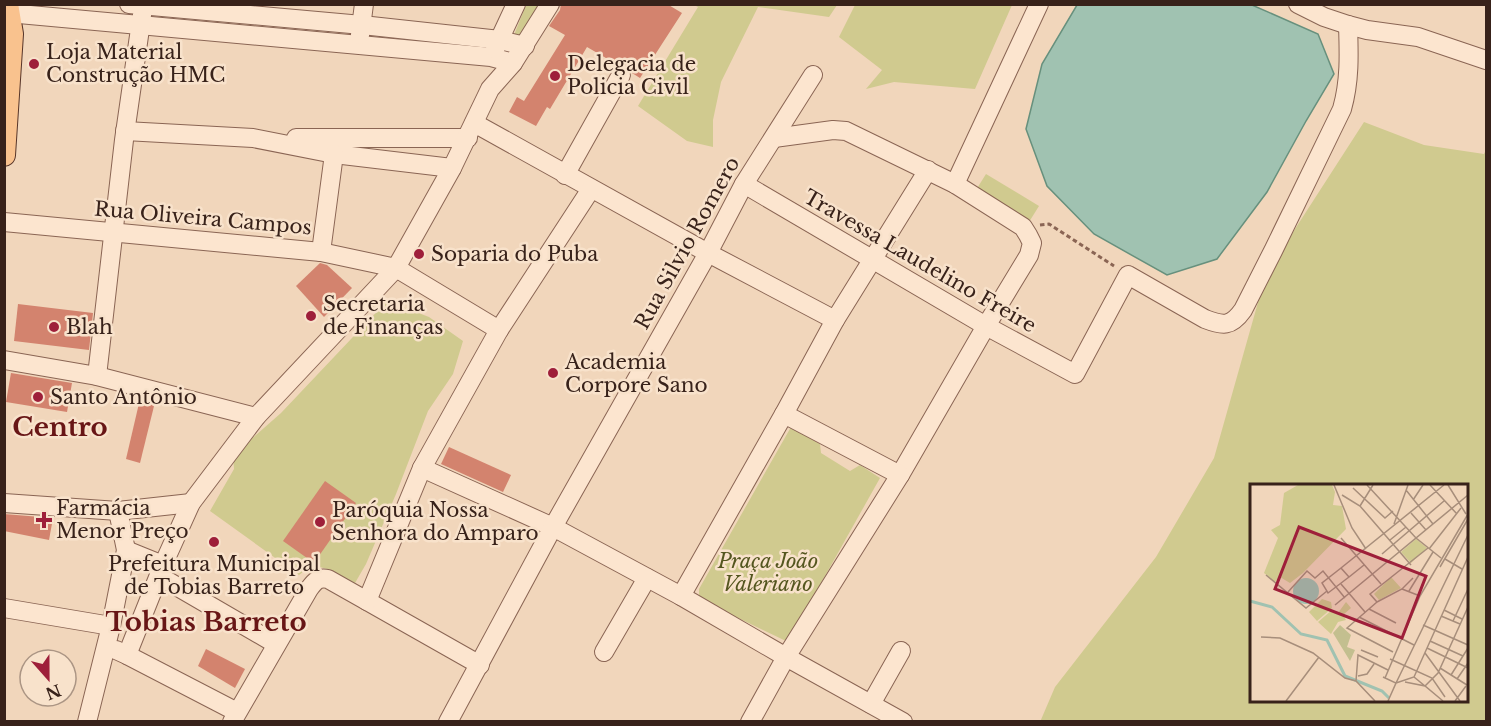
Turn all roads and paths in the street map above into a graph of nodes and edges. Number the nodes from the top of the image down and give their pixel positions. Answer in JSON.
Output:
{"nodes":[{"id":1,"x":364,"y":4,"type":"edge"},
{"id":2,"x":516,"y":4,"type":"edge"},
{"id":3,"x":550,"y":4,"type":"edge"},
{"id":4,"x":1039,"y":4,"type":"edge"},
{"id":5,"x":1298,"y":4,"type":"edge"},
{"id":6,"x":138,"y":5,"type":"edge"},
{"id":7,"x":13,"y":14,"type":"edge"},
{"id":8,"x":142,"y":25,"type":"junction"},
{"id":9,"x":362,"y":25,"type":"junction"},
{"id":10,"x":1348,"y":25,"type":"junction"},
{"id":11,"x":500,"y":40,"type":"junction"},
{"id":12,"x":358,"y":46,"type":"junction"},
{"id":13,"x":525,"y":46,"type":"junction"},
{"id":14,"x":491,"y":57,"type":"junction"},
{"id":15,"x":1486,"y":60,"type":"edge"},
{"id":16,"x":513,"y":63,"type":"junction"},
{"id":17,"x":621,"y":75,"type":"dead end"},
{"id":18,"x":813,"y":75,"type":"dead end"},
{"id":19,"x":490,"y":89,"type":"junction"},
{"id":20,"x":471,"y":130,"type":"junction"},
{"id":21,"x":125,"y":131,"type":"junction"},
{"id":22,"x":253,"y":138,"type":"junction"},
{"id":23,"x":774,"y":138,"type":"junction"},
{"id":24,"x":334,"y":154,"type":"junction"},
{"id":25,"x":4,"y":155,"type":"edge"},
{"id":26,"x":453,"y":168,"type":"junction"},
{"id":27,"x":928,"y":170,"type":"junction"},
{"id":28,"x":565,"y":175,"type":"junction"},
{"id":29,"x":744,"y":184,"type":"junction"},
{"id":30,"x":955,"y":184,"type":"junction"},
{"id":31,"x":591,"y":189,"type":"junction"},
{"id":32,"x":4,"y":222,"type":"edge"},
{"id":33,"x":1023,"y":227,"type":"junction"},
{"id":34,"x":113,"y":231,"type":"junction"},
{"id":35,"x":321,"y":252,"type":"junction"},
{"id":36,"x":708,"y":254,"type":"junction"},
{"id":37,"x":872,"y":260,"type":"junction"},
{"id":38,"x":396,"y":268,"type":"junction"},
{"id":39,"x":1128,"y":275,"type":"junction"},
{"id":40,"x":835,"y":320,"type":"junction"},
{"id":41,"x":986,"y":326,"type":"junction"},
{"id":42,"x":499,"y":330,"type":"junction"},
{"id":43,"x":4,"y":360,"type":"edge"},
{"id":44,"x":97,"y":376,"type":"junction"},
{"id":45,"x":784,"y":414,"type":"junction"},
{"id":46,"x":256,"y":417,"type":"junction"},
{"id":47,"x":422,"y":468,"type":"junction"},
{"id":48,"x":900,"y":475,"type":"junction"},
{"id":49,"x":4,"y":502,"type":"edge"},
{"id":50,"x":190,"y":503,"type":"junction"},
{"id":51,"x":118,"y":511,"type":"junction"},
{"id":52,"x":553,"y":527,"type":"junction"},
{"id":53,"x":126,"y":550,"type":"junction"},
{"id":54,"x":161,"y":570,"type":"junction"},
{"id":55,"x":647,"y":578,"type":"junction"},
{"id":56,"x":681,"y":596,"type":"junction"},
{"id":57,"x":367,"y":601,"type":"junction"},
{"id":58,"x":4,"y":608,"type":"edge"},
{"id":59,"x":111,"y":627,"type":"junction"},
{"id":60,"x":276,"y":644,"type":"junction"},
{"id":61,"x":106,"y":646,"type":"junction"},
{"id":62,"x":901,"y":651,"type":"dead end"},
{"id":63,"x":604,"y":652,"type":"dead end"},
{"id":64,"x":127,"y":655,"type":"junction"},
{"id":65,"x":786,"y":657,"type":"junction"},
{"id":66,"x":480,"y":665,"type":"junction"},
{"id":67,"x":871,"y":704,"type":"junction"},
{"id":68,"x":234,"y":717,"type":"edge"},
{"id":69,"x":87,"y":722,"type":"edge"},
{"id":70,"x":448,"y":722,"type":"edge"},
{"id":71,"x":750,"y":722,"type":"edge"},
{"id":72,"x":903,"y":722,"type":"edge"}],
"edges":[{"from":1,"to":9,"type":"street"},
{"from":2,"to":11,"type":"street"},
{"from":3,"to":13,"type":"street"},
{"from":4,"to":30,"type":"street"},
{"from":5,"to":10,"type":"street"},
{"from":6,"to":8,"type":"street"},
{"from":6,"to":9,"type":"street"},
{"from":7,"to":8,"type":"street"},
{"from":7,"to":25,"type":"main road"},
{"from":8,"to":12,"type":"street"},
{"from":8,"to":21,"type":"street"},
{"from":9,"to":11,"type":"street"},
{"from":9,"to":12,"type":"street"},
{"from":10,"to":15,"type":"street"},
{"from":10,"to":39,"type":"street"},
{"from":11,"to":13,"type":"street"},
{"from":11,"to":14,"type":"street"},
{"from":12,"to":14,"type":"street"},
{"from":13,"to":16,"type":"street"},
{"from":14,"to":16,"type":"street"},
{"from":14,"to":19,"type":"street"},
{"from":16,"to":19,"type":"street"},
{"from":17,"to":28,"type":"street"},
{"from":18,"to":23,"type":"street","name":"Rua Silvio Romero"},
{"from":19,"to":20,"type":"street"},
{"from":20,"to":22,"type":"street"},
{"from":20,"to":26,"type":"street"},
{"from":20,"to":28,"type":"street"},
{"from":21,"to":22,"type":"street"},
{"from":21,"to":34,"type":"street"},
{"from":22,"to":24,"type":"street"},
{"from":23,"to":27,"type":"street"},
{"from":23,"to":29,"type":"street","name":"Rua Silvio Romero"},
{"from":24,"to":26,"type":"street"},
{"from":24,"to":35,"type":"street"},
{"from":26,"to":38,"type":"street"},
{"from":27,"to":30,"type":"street"},
{"from":27,"to":37,"type":"street"},
{"from":28,"to":31,"type":"street"},
{"from":29,"to":36,"type":"street","name":"Rua Silvio Romero"},
{"from":29,"to":37,"type":"street","name":"Travessa Laudelino Freire"},
{"from":30,"to":33,"type":"street"},
{"from":31,"to":36,"type":"street"},
{"from":31,"to":42,"type":"street"},
{"from":32,"to":34,"type":"street","name":"Rua Oliveira Campos"},
{"from":33,"to":39,"type":"path"},
{"from":33,"to":41,"type":"street"},
{"from":34,"to":35,"type":"street","name":"Rua Oliveira Campos"},
{"from":34,"to":44,"type":"street"},
{"from":35,"to":38,"type":"street","name":"Rua Oliveira Campos"},
{"from":36,"to":40,"type":"street"},
{"from":36,"to":52,"type":"street","name":"Rua Silvio Romero"},
{"from":37,"to":40,"type":"street"},
{"from":37,"to":41,"type":"street","name":"Travessa Laudelino Freire"},
{"from":38,"to":42,"type":"street","name":"Rua Oliveira Campos"},
{"from":38,"to":46,"type":"street"},
{"from":39,"to":41,"type":"street","name":"Travessa Laudelino Freire"},
{"from":40,"to":45,"type":"street"},
{"from":41,"to":48,"type":"street"},
{"from":42,"to":47,"type":"street"},
{"from":43,"to":44,"type":"street"},
{"from":44,"to":46,"type":"street"},
{"from":45,"to":48,"type":"street"},
{"from":45,"to":56,"type":"street"},
{"from":46,"to":50,"type":"street"},
{"from":47,"to":52,"type":"street"},
{"from":47,"to":57,"type":"street"},
{"from":48,"to":65,"type":"street"},
{"from":49,"to":51,"type":"street"},
{"from":50,"to":51,"type":"street"},
{"from":50,"to":54,"type":"street"},
{"from":51,"to":53,"type":"street"},
{"from":52,"to":55,"type":"street"},
{"from":52,"to":66,"type":"street","name":"Rua Silvio Romero"},
{"from":53,"to":54,"type":"street"},
{"from":53,"to":59,"type":"street"},
{"from":54,"to":60,"type":"street"},
{"from":54,"to":64,"type":"street"},
{"from":55,"to":56,"type":"street"},
{"from":55,"to":63,"type":"street"},
{"from":56,"to":65,"type":"street"},
{"from":57,"to":60,"type":"street"},
{"from":57,"to":66,"type":"street"},
{"from":58,"to":59,"type":"street"},
{"from":59,"to":61,"type":"street"},
{"from":60,"to":68,"type":"street"},
{"from":61,"to":64,"type":"street"},
{"from":61,"to":69,"type":"street"},
{"from":62,"to":67,"type":"street"},
{"from":64,"to":68,"type":"street"},
{"from":65,"to":67,"type":"street"},
{"from":65,"to":71,"type":"street"},
{"from":66,"to":70,"type":"street","name":"Rua Silvio Romero"},
{"from":67,"to":72,"type":"street"}]}
